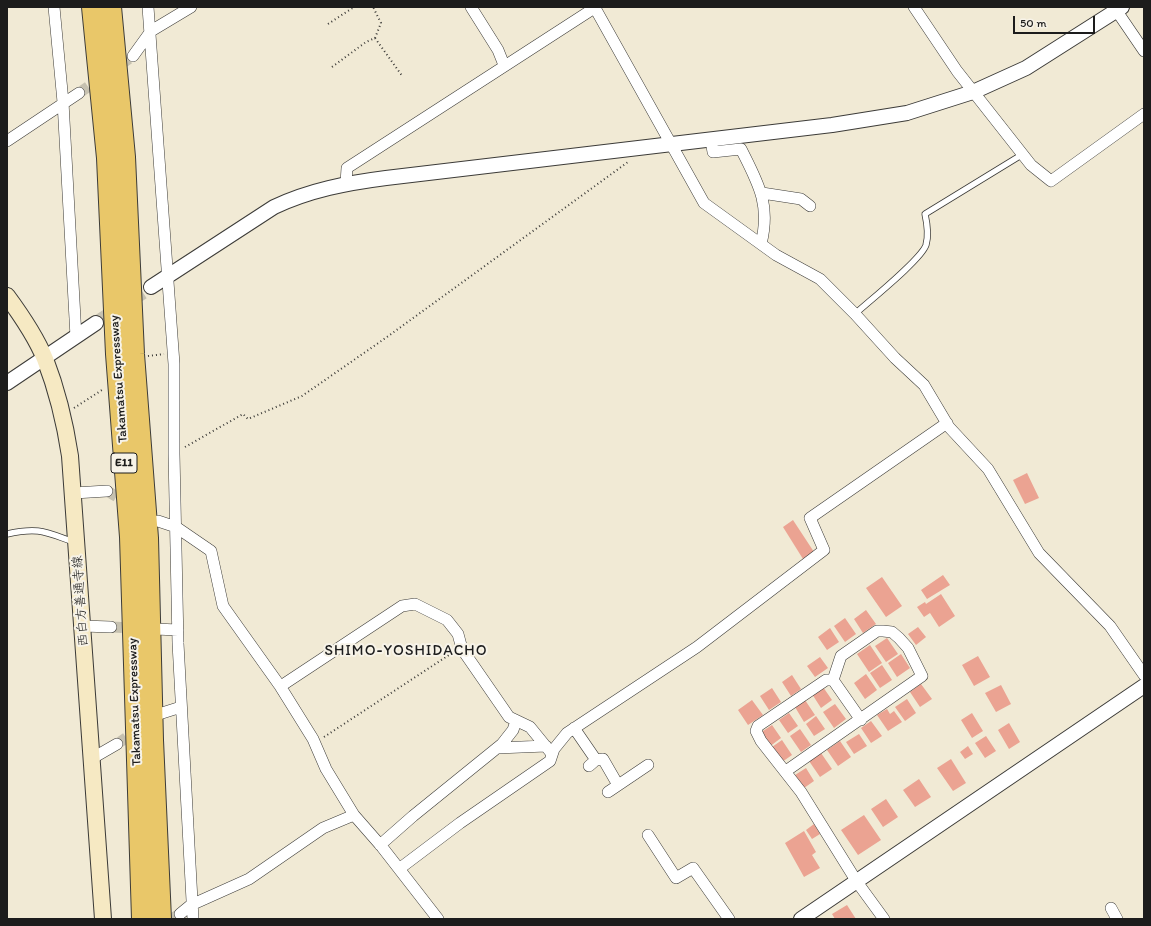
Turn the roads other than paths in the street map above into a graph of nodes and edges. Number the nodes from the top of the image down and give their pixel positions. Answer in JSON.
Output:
{"nodes":[{"id":1,"x":54,"y":7,"type":"edge"},
{"id":2,"x":92,"y":7,"type":"edge"},
{"id":3,"x":111,"y":7,"type":"edge"},
{"id":4,"x":148,"y":7,"type":"edge"},
{"id":5,"x":191,"y":7,"type":"edge"},
{"id":6,"x":471,"y":7,"type":"edge"},
{"id":7,"x":596,"y":7,"type":"edge"},
{"id":8,"x":914,"y":7,"type":"edge"},
{"id":9,"x":1117,"y":8,"type":"edge"},
{"id":10,"x":151,"y":31,"type":"junction"},
{"id":11,"x":1144,"y":51,"type":"edge"},
{"id":12,"x":133,"y":56,"type":"tunnel mouth"},
{"id":13,"x":504,"y":65,"type":"junction"},
{"id":14,"x":973,"y":92,"type":"junction"},
{"id":15,"x":79,"y":93,"type":"tunnel mouth"},
{"id":16,"x":63,"y":102,"type":"junction"},
{"id":17,"x":1144,"y":114,"type":"edge"},
{"id":18,"x":711,"y":140,"type":"junction"},
{"id":19,"x":7,"y":141,"type":"edge"},
{"id":20,"x":672,"y":144,"type":"junction"},
{"id":21,"x":1023,"y":154,"type":"junction"},
{"id":22,"x":346,"y":183,"type":"junction"},
{"id":23,"x":762,"y":193,"type":"junction"},
{"id":24,"x":810,"y":206,"type":"dead end"},
{"id":25,"x":761,"y":244,"type":"junction"},
{"id":26,"x":168,"y":276,"type":"junction"},
{"id":27,"x":151,"y":287,"type":"tunnel mouth"},
{"id":28,"x":7,"y":296,"type":"edge"},
{"id":29,"x":855,"y":314,"type":"junction"},
{"id":30,"x":96,"y":323,"type":"tunnel mouth"},
{"id":31,"x":76,"y":337,"type":"junction"},
{"id":32,"x":45,"y":358,"type":"junction"},
{"id":33,"x":7,"y":383,"type":"edge"},
{"id":34,"x":947,"y":423,"type":"junction"},
{"id":35,"x":107,"y":491,"type":"tunnel mouth"},
{"id":36,"x":74,"y":493,"type":"junction"},
{"id":37,"x":158,"y":521,"type":"dead end"},
{"id":38,"x":176,"y":527,"type":"junction"},
{"id":39,"x":7,"y":534,"type":"edge"},
{"id":40,"x":77,"y":543,"type":"junction"},
{"id":41,"x":83,"y":626,"type":"junction"},
{"id":42,"x":112,"y":627,"type":"tunnel mouth"},
{"id":43,"x":155,"y":629,"type":"dead end"},
{"id":44,"x":178,"y":630,"type":"junction"},
{"id":45,"x":1144,"y":675,"type":"edge"},
{"id":46,"x":833,"y":680,"type":"junction"},
{"id":47,"x":281,"y":686,"type":"junction"},
{"id":48,"x":1144,"y":686,"type":"edge"},
{"id":49,"x":181,"y":707,"type":"junction"},
{"id":50,"x":159,"y":714,"type":"dead end"},
{"id":51,"x":860,"y":720,"type":"junction"},
{"id":52,"x":516,"y":721,"type":"junction"},
{"id":53,"x":574,"y":728,"type":"junction"},
{"id":54,"x":117,"y":744,"type":"tunnel mouth"},
{"id":55,"x":497,"y":748,"type":"junction"},
{"id":56,"x":549,"y":750,"type":"junction"},
{"id":57,"x":91,"y":759,"type":"junction"},
{"id":58,"x":648,"y":765,"type":"dead end"},
{"id":59,"x":786,"y":771,"type":"junction"},
{"id":60,"x":618,"y":785,"type":"junction"},
{"id":61,"x":608,"y":792,"type":"dead end"},
{"id":62,"x":354,"y":815,"type":"junction"},
{"id":63,"x":648,"y":835,"type":"dead end"},
{"id":64,"x":380,"y":845,"type":"junction"},
{"id":65,"x":399,"y":869,"type":"junction"},
{"id":66,"x":856,"y":882,"type":"junction"},
{"id":67,"x":191,"y":905,"type":"junction"},
{"id":68,"x":1111,"y":908,"type":"dead end"},
{"id":69,"x":180,"y":914,"type":"tunnel mouth"},
{"id":70,"x":103,"y":919,"type":"edge"},
{"id":71,"x":142,"y":919,"type":"edge"},
{"id":72,"x":160,"y":919,"type":"edge"},
{"id":73,"x":193,"y":919,"type":"edge"},
{"id":74,"x":438,"y":919,"type":"edge"},
{"id":75,"x":729,"y":919,"type":"edge"},
{"id":76,"x":801,"y":919,"type":"edge"},
{"id":77,"x":884,"y":919,"type":"edge"},
{"id":78,"x":1118,"y":919,"type":"edge"}],
"edges":[{"from":1,"to":16,"type":"street"},
{"from":2,"to":71,"type":"highway","name":"Takamatsu Expressway","number":"E11"},
{"from":3,"to":72,"type":"highway","name":"Takamatsu Expressway","number":"E11"},
{"from":4,"to":10,"type":"street"},
{"from":5,"to":10,"type":"street"},
{"from":6,"to":13,"type":"street"},
{"from":7,"to":13,"type":"street"},
{"from":7,"to":20,"type":"street"},
{"from":8,"to":14,"type":"street"},
{"from":9,"to":11,"type":"street"},
{"from":9,"to":14,"type":"street"},
{"from":10,"to":12,"type":"street"},
{"from":10,"to":26,"type":"street"},
{"from":13,"to":22,"type":"street"},
{"from":14,"to":18,"type":"street"},
{"from":14,"to":21,"type":"street"},
{"from":15,"to":16,"type":"street"},
{"from":16,"to":19,"type":"street"},
{"from":16,"to":31,"type":"street"},
{"from":17,"to":21,"type":"street"},
{"from":18,"to":20,"type":"street"},
{"from":18,"to":23,"type":"street"},
{"from":20,"to":22,"type":"street"},
{"from":20,"to":25,"type":"street"},
{"from":21,"to":29,"type":"lane"},
{"from":22,"to":26,"type":"street"},
{"from":23,"to":24,"type":"street"},
{"from":23,"to":25,"type":"street"},
{"from":25,"to":29,"type":"street"},
{"from":26,"to":27,"type":"street"},
{"from":26,"to":38,"type":"street"},
{"from":28,"to":32,"type":"main road","name":"西白方善通寺線"},
{"from":29,"to":34,"type":"street"},
{"from":30,"to":31,"type":"street"},
{"from":31,"to":32,"type":"street"},
{"from":32,"to":33,"type":"street"},
{"from":32,"to":36,"type":"main road","name":"西白方善通寺線"},
{"from":34,"to":45,"type":"street"},
{"from":34,"to":53,"type":"street"},
{"from":35,"to":36,"type":"street"},
{"from":36,"to":40,"type":"main road","name":"西白方善通寺線"},
{"from":37,"to":38,"type":"street"},
{"from":38,"to":44,"type":"street"},
{"from":38,"to":47,"type":"street"},
{"from":39,"to":40,"type":"lane"},
{"from":40,"to":41,"type":"main road","name":"西白方善通寺線"},
{"from":41,"to":42,"type":"street"},
{"from":41,"to":57,"type":"main road","name":"西白方善通寺線"},
{"from":43,"to":44,"type":"street"},
{"from":44,"to":49,"type":"street"},
{"from":46,"to":51,"type":"street"},
{"from":46,"to":51,"type":"street"},
{"from":46,"to":59,"type":"street"},
{"from":47,"to":52,"type":"street"},
{"from":47,"to":62,"type":"street"},
{"from":48,"to":66,"type":"street"},
{"from":49,"to":50,"type":"street"},
{"from":49,"to":67,"type":"street"},
{"from":51,"to":59,"type":"street"},
{"from":52,"to":55,"type":"street"},
{"from":52,"to":56,"type":"street"},
{"from":53,"to":56,"type":"street"},
{"from":53,"to":60,"type":"street"},
{"from":54,"to":57,"type":"street"},
{"from":55,"to":56,"type":"street"},
{"from":55,"to":64,"type":"street"},
{"from":56,"to":65,"type":"street"},
{"from":57,"to":70,"type":"main road","name":"西白方善通寺線"},
{"from":58,"to":60,"type":"street"},
{"from":59,"to":66,"type":"street"},
{"from":60,"to":61,"type":"street"},
{"from":62,"to":64,"type":"street"},
{"from":62,"to":67,"type":"street"},
{"from":63,"to":75,"type":"street"},
{"from":64,"to":65,"type":"street"},
{"from":65,"to":74,"type":"street"},
{"from":66,"to":76,"type":"street"},
{"from":66,"to":77,"type":"street"},
{"from":67,"to":69,"type":"street"},
{"from":67,"to":73,"type":"street"},
{"from":68,"to":78,"type":"street"}]}
